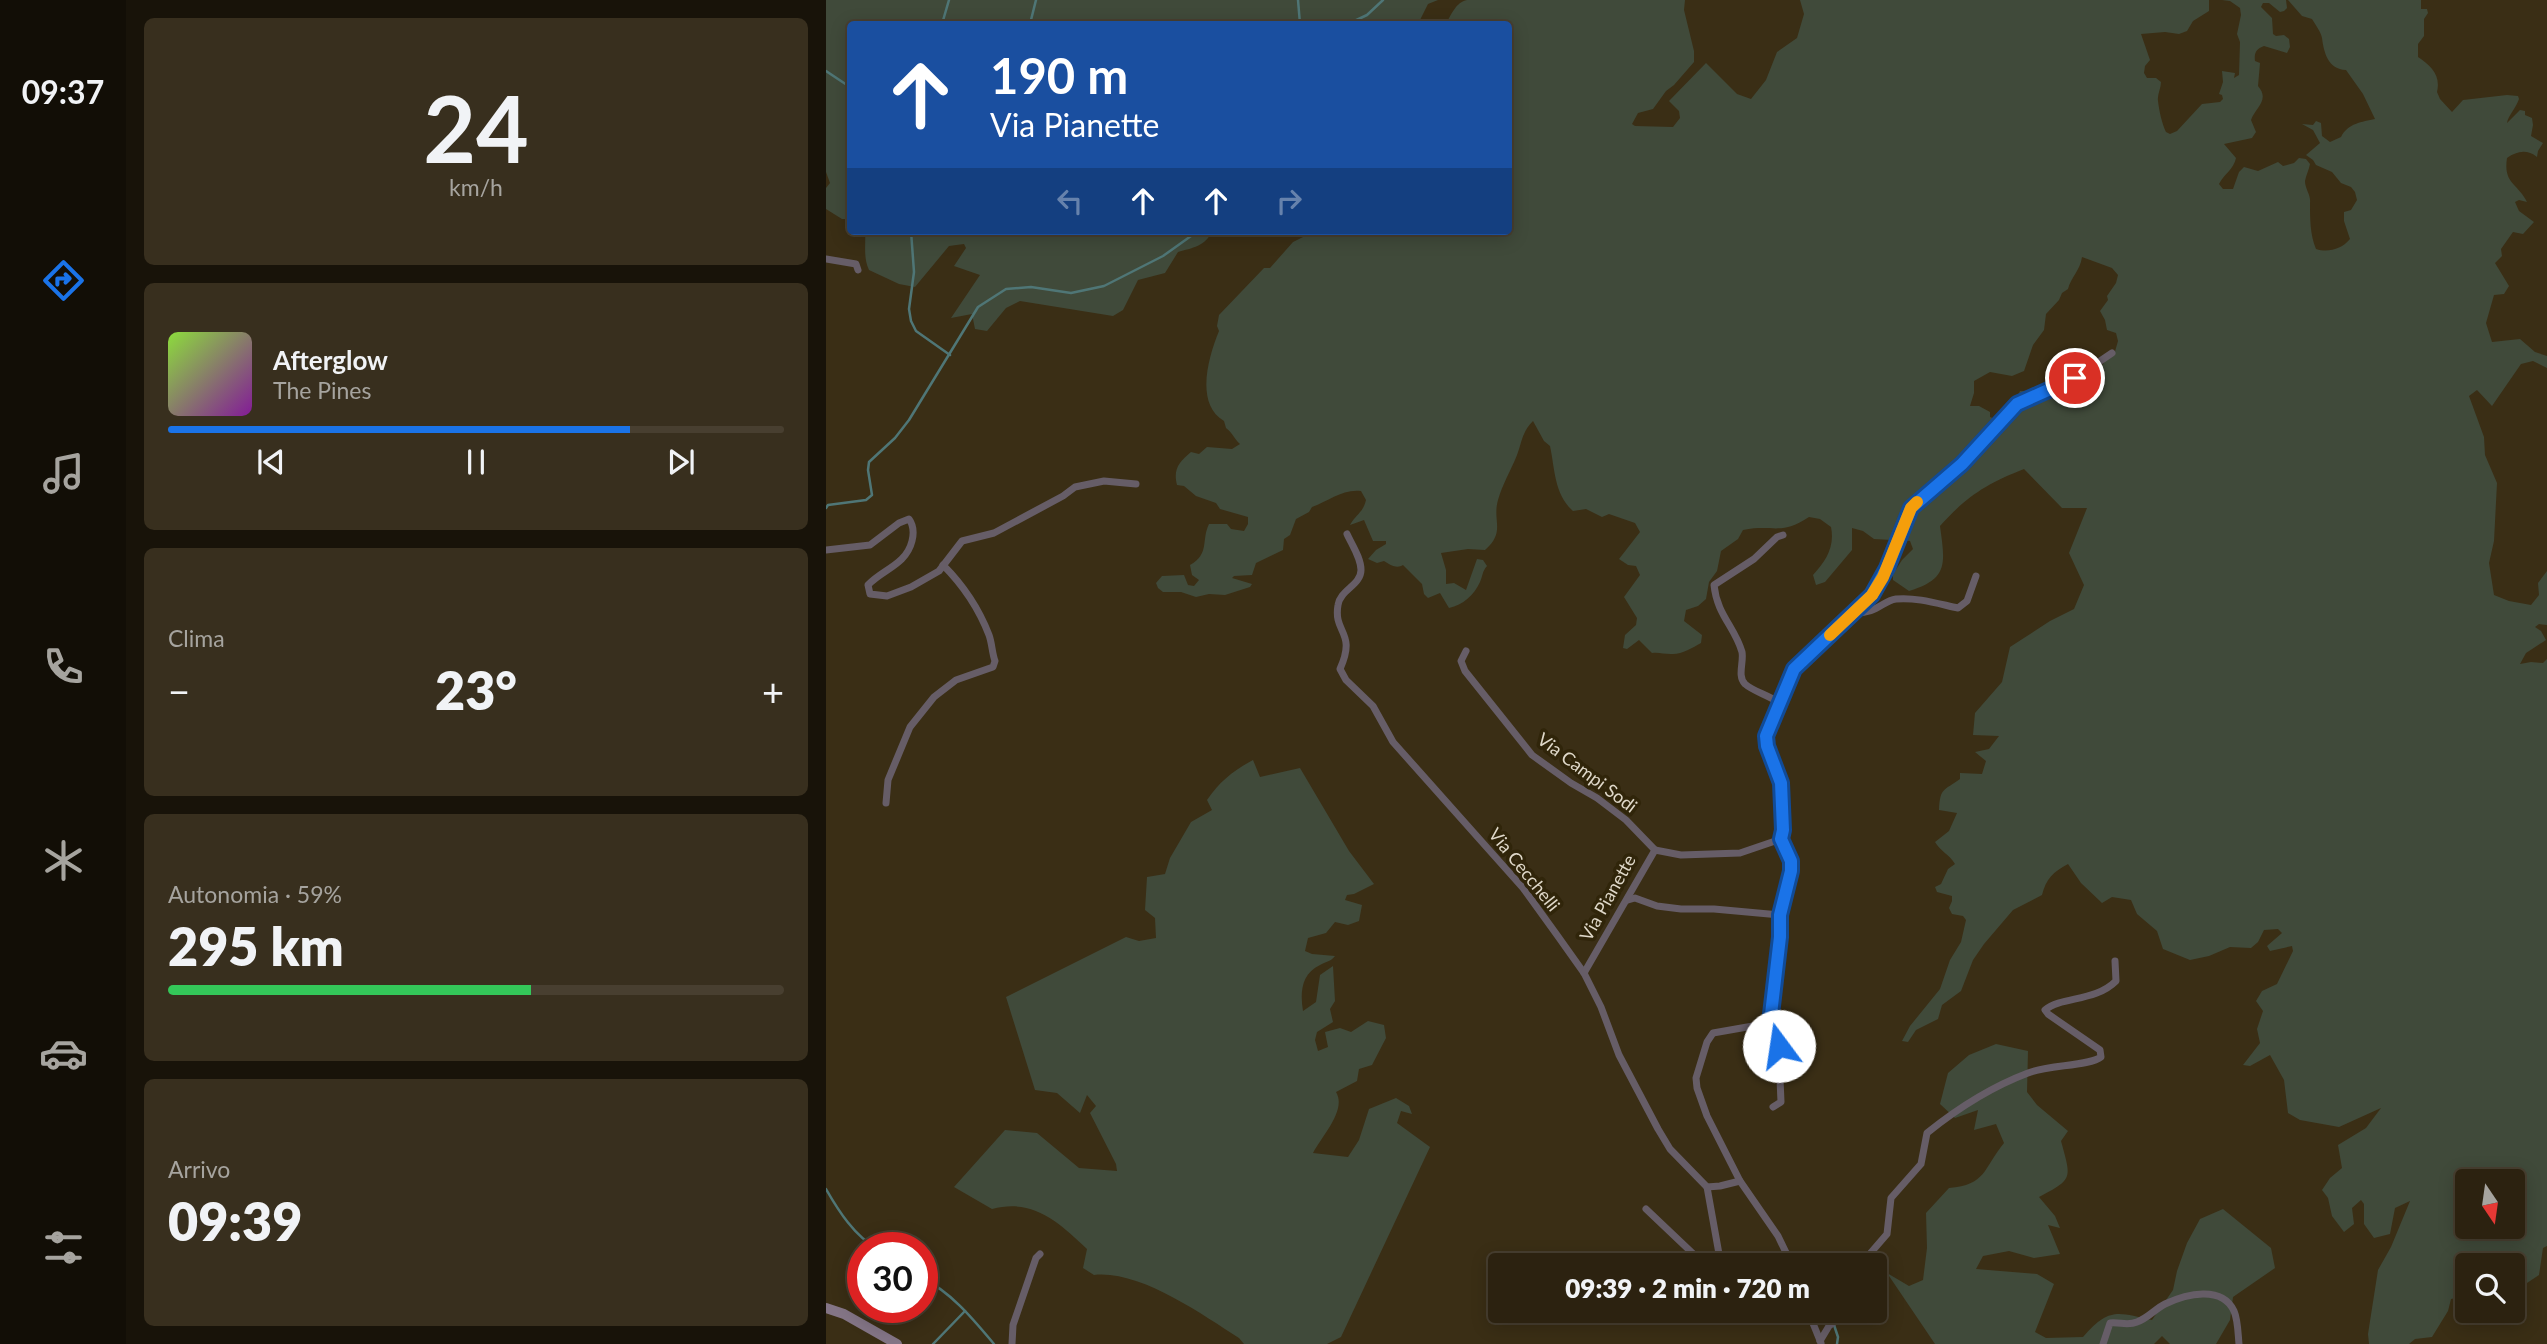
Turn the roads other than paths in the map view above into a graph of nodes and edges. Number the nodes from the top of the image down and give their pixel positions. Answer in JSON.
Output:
{"nodes":[{"id":1,"x":826,"y":259,"type":"edge"},
{"id":2,"x":858,"y":270,"type":"dead end"},
{"id":3,"x":2112,"y":353,"type":"dead end"},
{"id":4,"x":1136,"y":484,"type":"dead end"},
{"id":5,"x":1347,"y":534,"type":"dead end"},
{"id":6,"x":1783,"y":535,"type":"dead end"},
{"id":7,"x":826,"y":550,"type":"edge"},
{"id":8,"x":943,"y":565,"type":"junction"},
{"id":9,"x":1976,"y":576,"type":"dead end"},
{"id":10,"x":1854,"y":613,"type":"junction"},
{"id":11,"x":1466,"y":651,"type":"dead end"},
{"id":12,"x":1779,"y":703,"type":"junction"},
{"id":13,"x":886,"y":803,"type":"dead end"},
{"id":14,"x":1781,"y":839,"type":"junction"},
{"id":15,"x":1655,"y":850,"type":"junction"},
{"id":16,"x":1628,"y":900,"type":"junction"},
{"id":17,"x":1780,"y":915,"type":"junction"},
{"id":18,"x":2115,"y":961,"type":"dead end"},
{"id":19,"x":1584,"y":973,"type":"junction"},
{"id":20,"x":1770,"y":1023,"type":"junction"},
{"id":21,"x":1773,"y":1107,"type":"dead end"},
{"id":22,"x":1740,"y":1181,"type":"junction"},
{"id":23,"x":1707,"y":1186,"type":"junction"},
{"id":24,"x":1646,"y":1209,"type":"dead end"},
{"id":25,"x":1692,"y":1253,"type":"edge"},
{"id":26,"x":1719,"y":1253,"type":"edge"},
{"id":27,"x":1786,"y":1253,"type":"edge"},
{"id":28,"x":1870,"y":1253,"type":"edge"},
{"id":29,"x":1040,"y":1254,"type":"dead end"},
{"id":30,"x":826,"y":1308,"type":"edge"},
{"id":31,"x":1813,"y":1323,"type":"edge"},
{"id":32,"x":1833,"y":1323,"type":"edge"},
{"id":33,"x":1821,"y":1343,"type":"edge"},
{"id":34,"x":897,"y":1344,"type":"edge"},
{"id":35,"x":1012,"y":1344,"type":"edge"},
{"id":36,"x":2103,"y":1344,"type":"edge"},
{"id":37,"x":2239,"y":1344,"type":"edge"}],
"edges":[{"from":1,"to":2,"type":"street"},
{"from":3,"to":10,"type":"street"},
{"from":4,"to":8,"type":"street"},
{"from":5,"to":19,"type":"street","name":"Via Cecchelli"},
{"from":6,"to":12,"type":"street"},
{"from":7,"to":8,"type":"street"},
{"from":8,"to":13,"type":"street"},
{"from":9,"to":10,"type":"street"},
{"from":10,"to":12,"type":"street"},
{"from":11,"to":15,"type":"street","name":"Via Campi Sodi"},
{"from":12,"to":14,"type":"street"},
{"from":14,"to":15,"type":"street","name":"Via Pianette"},
{"from":14,"to":17,"type":"street"},
{"from":15,"to":16,"type":"street","name":"Via Pianette"},
{"from":16,"to":17,"type":"street"},
{"from":16,"to":19,"type":"street","name":"Via Pianette"},
{"from":17,"to":20,"type":"street"},
{"from":18,"to":28,"type":"street"},
{"from":19,"to":23,"type":"street","name":"Via Cecchelli"},
{"from":20,"to":21,"type":"street"},
{"from":20,"to":22,"type":"street"},
{"from":22,"to":23,"type":"street"},
{"from":22,"to":27,"type":"street"},
{"from":23,"to":26,"type":"street"},
{"from":24,"to":25,"type":"street"},
{"from":29,"to":35,"type":"street"},
{"from":30,"to":34,"type":"main road"},
{"from":31,"to":33,"type":"street"},
{"from":32,"to":33,"type":"street"},
{"from":36,"to":37,"type":"street"}]}
